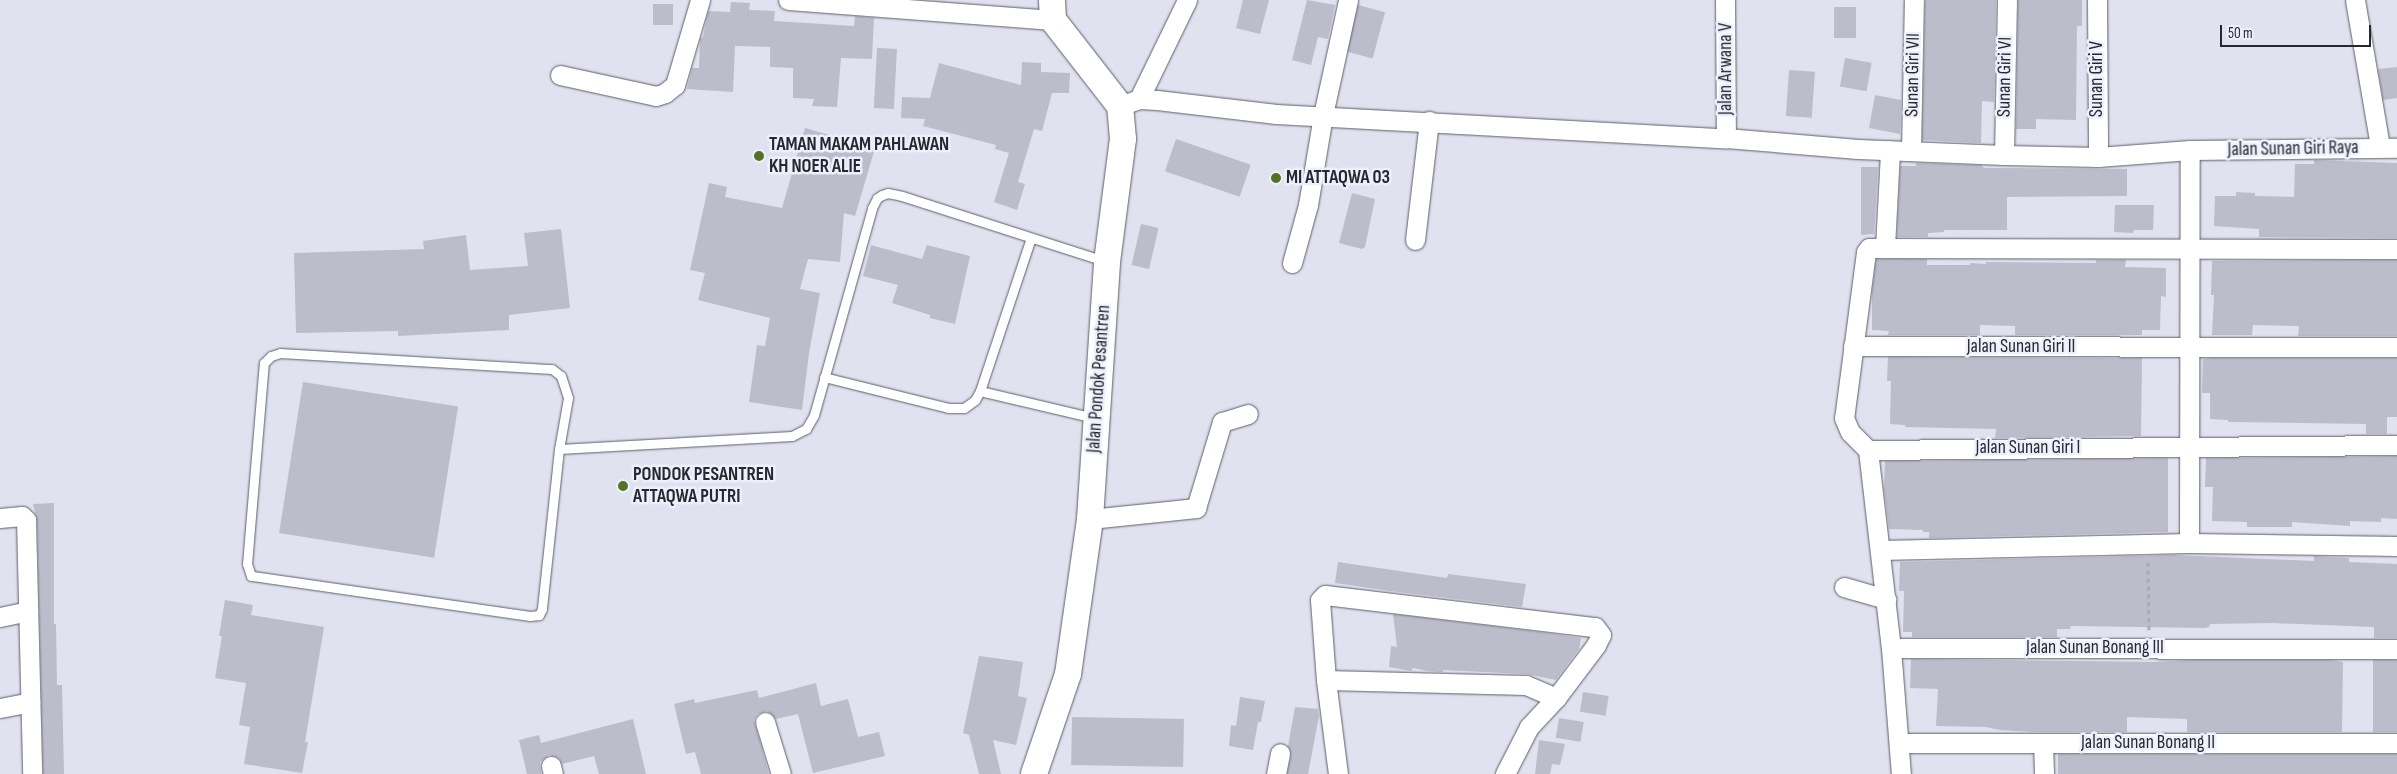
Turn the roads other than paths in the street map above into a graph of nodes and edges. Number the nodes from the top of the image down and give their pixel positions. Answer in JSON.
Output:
{"nodes":[{"id":1,"x":700,"y":0,"type":"edge"},
{"id":2,"x":788,"y":0,"type":"edge"},
{"id":3,"x":1188,"y":0,"type":"edge"},
{"id":4,"x":1348,"y":0,"type":"edge"},
{"id":5,"x":1725,"y":0,"type":"edge"},
{"id":6,"x":1914,"y":0,"type":"edge"},
{"id":7,"x":2006,"y":0,"type":"edge"},
{"id":8,"x":2097,"y":0,"type":"edge"},
{"id":9,"x":2355,"y":0,"type":"edge"},
{"id":10,"x":870,"y":3,"type":"edge"},
{"id":11,"x":1053,"y":10,"type":"edge"},
{"id":12,"x":560,"y":75,"type":"dead end"},
{"id":13,"x":1129,"y":102,"type":"junction"},
{"id":14,"x":1324,"y":116,"type":"junction"},
{"id":15,"x":1429,"y":121,"type":"junction"},
{"id":16,"x":1726,"y":138,"type":"junction"},
{"id":17,"x":2389,"y":147,"type":"edge"},
{"id":18,"x":1889,"y":150,"type":"junction"},
{"id":19,"x":2190,"y":150,"type":"junction"},
{"id":20,"x":1911,"y":151,"type":"junction"},
{"id":21,"x":2004,"y":155,"type":"junction"},
{"id":22,"x":2098,"y":158,"type":"junction"},
{"id":23,"x":1031,"y":238,"type":"junction"},
{"id":24,"x":1415,"y":240,"type":"dead end"},
{"id":25,"x":1885,"y":246,"type":"junction"},
{"id":26,"x":2189,"y":248,"type":"junction"},
{"id":27,"x":2397,"y":250,"type":"edge"},
{"id":28,"x":1107,"y":262,"type":"junction"},
{"id":29,"x":1292,"y":263,"type":"dead end"},
{"id":30,"x":1853,"y":346,"type":"junction"},
{"id":31,"x":2189,"y":347,"type":"junction"},
{"id":32,"x":2397,"y":347,"type":"edge"},
{"id":33,"x":824,"y":377,"type":"junction"},
{"id":34,"x":980,"y":391,"type":"junction"},
{"id":35,"x":1248,"y":414,"type":"dead end"},
{"id":36,"x":1097,"y":418,"type":"junction"},
{"id":37,"x":2397,"y":445,"type":"edge"},
{"id":38,"x":2189,"y":447,"type":"junction"},
{"id":39,"x":559,"y":449,"type":"junction"},
{"id":40,"x":1868,"y":450,"type":"junction"},
{"id":41,"x":0,"y":518,"type":"edge"},
{"id":42,"x":1090,"y":519,"type":"junction"},
{"id":43,"x":2190,"y":543,"type":"junction"},
{"id":44,"x":2397,"y":546,"type":"edge"},
{"id":45,"x":1880,"y":550,"type":"junction"},
{"id":46,"x":1844,"y":587,"type":"dead end"},
{"id":47,"x":1886,"y":598,"type":"junction"},
{"id":48,"x":28,"y":612,"type":"junction"},
{"id":49,"x":0,"y":616,"type":"edge"},
{"id":50,"x":1891,"y":648,"type":"junction"},
{"id":51,"x":2397,"y":648,"type":"edge"},
{"id":52,"x":1326,"y":680,"type":"junction"},
{"id":53,"x":1556,"y":698,"type":"junction"},
{"id":54,"x":30,"y":702,"type":"junction"},
{"id":55,"x":0,"y":708,"type":"edge"},
{"id":56,"x":765,"y":722,"type":"dead end"},
{"id":57,"x":1899,"y":743,"type":"junction"},
{"id":58,"x":2043,"y":743,"type":"junction"},
{"id":59,"x":2397,"y":744,"type":"edge"},
{"id":60,"x":1280,"y":753,"type":"dead end"},
{"id":61,"x":32,"y":774,"type":"edge"},
{"id":62,"x":781,"y":774,"type":"edge"},
{"id":63,"x":1034,"y":774,"type":"edge"},
{"id":64,"x":1276,"y":774,"type":"edge"},
{"id":65,"x":1338,"y":774,"type":"edge"},
{"id":66,"x":1506,"y":774,"type":"edge"},
{"id":67,"x":1901,"y":774,"type":"edge"},
{"id":68,"x":2044,"y":774,"type":"edge"}],
"edges":[{"from":1,"to":12,"type":"street"},
{"from":2,"to":10,"type":"street"},
{"from":3,"to":13,"type":"street"},
{"from":4,"to":14,"type":"street"},
{"from":5,"to":16,"type":"street","name":"Jalan Arwana V"},
{"from":6,"to":20,"type":"street","name":"Sunan Giri VII"},
{"from":7,"to":21,"type":"street","name":"Sunan Giri VI"},
{"from":8,"to":22,"type":"street","name":"Sunan Giri V"},
{"from":9,"to":17,"type":"street"},
{"from":10,"to":11,"type":"street"},
{"from":11,"to":13,"type":"street"},
{"from":13,"to":14,"type":"street","name":"Jalan Sunan Giri Raya"},
{"from":13,"to":28,"type":"street","name":"Jalan Pondok Pesantren"},
{"from":14,"to":15,"type":"street","name":"Jalan Sunan Giri Raya"},
{"from":14,"to":29,"type":"street"},
{"from":15,"to":16,"type":"street","name":"Jalan Sunan Giri Raya"},
{"from":15,"to":24,"type":"street"},
{"from":16,"to":18,"type":"street","name":"Jalan Sunan Giri Raya"},
{"from":17,"to":19,"type":"street","name":"Jalan Sunan Giri Raya"},
{"from":18,"to":20,"type":"street","name":"Jalan Sunan Giri Raya"},
{"from":18,"to":25,"type":"street"},
{"from":19,"to":22,"type":"street","name":"Jalan Sunan Giri Raya"},
{"from":19,"to":26,"type":"street"},
{"from":20,"to":21,"type":"street","name":"Jalan Sunan Giri Raya"},
{"from":21,"to":22,"type":"street","name":"Jalan Sunan Giri Raya"},
{"from":23,"to":28,"type":"lane"},
{"from":23,"to":33,"type":"lane"},
{"from":23,"to":34,"type":"lane"},
{"from":25,"to":26,"type":"street"},
{"from":25,"to":30,"type":"street"},
{"from":26,"to":27,"type":"street"},
{"from":26,"to":31,"type":"street"},
{"from":28,"to":36,"type":"street","name":"Jalan Pondok Pesantren"},
{"from":30,"to":31,"type":"street","name":"Jalan Sunan Giri II"},
{"from":30,"to":40,"type":"street"},
{"from":31,"to":32,"type":"street","name":"Jalan Sunan Giri II"},
{"from":31,"to":38,"type":"street"},
{"from":33,"to":34,"type":"lane"},
{"from":33,"to":39,"type":"lane"},
{"from":34,"to":36,"type":"lane"},
{"from":35,"to":42,"type":"street"},
{"from":36,"to":42,"type":"street","name":"Jalan Pondok Pesantren"},
{"from":37,"to":38,"type":"street","name":"Jalan Sunan Giri I"},
{"from":38,"to":40,"type":"street","name":"Jalan Sunan Giri I"},
{"from":38,"to":43,"type":"street"},
{"from":39,"to":39,"type":"lane"},
{"from":40,"to":45,"type":"street"},
{"from":41,"to":48,"type":"street"},
{"from":42,"to":63,"type":"street","name":"Jalan Pondok Pesantren"},
{"from":43,"to":44,"type":"street"},
{"from":43,"to":45,"type":"street"},
{"from":45,"to":47,"type":"street"},
{"from":46,"to":47,"type":"street"},
{"from":47,"to":50,"type":"street"},
{"from":48,"to":49,"type":"street"},
{"from":48,"to":54,"type":"street"},
{"from":50,"to":51,"type":"street","name":"Jalan Sunan Bonang III"},
{"from":50,"to":57,"type":"street"},
{"from":52,"to":53,"type":"street"},
{"from":52,"to":53,"type":"street"},
{"from":52,"to":65,"type":"street"},
{"from":53,"to":66,"type":"street"},
{"from":54,"to":55,"type":"street"},
{"from":54,"to":61,"type":"street"},
{"from":56,"to":62,"type":"street"},
{"from":57,"to":58,"type":"street","name":"Jalan Sunan Bonang II"},
{"from":57,"to":67,"type":"street"},
{"from":58,"to":59,"type":"street","name":"Jalan Sunan Bonang II"},
{"from":58,"to":68,"type":"street"},
{"from":60,"to":64,"type":"street"}]}
